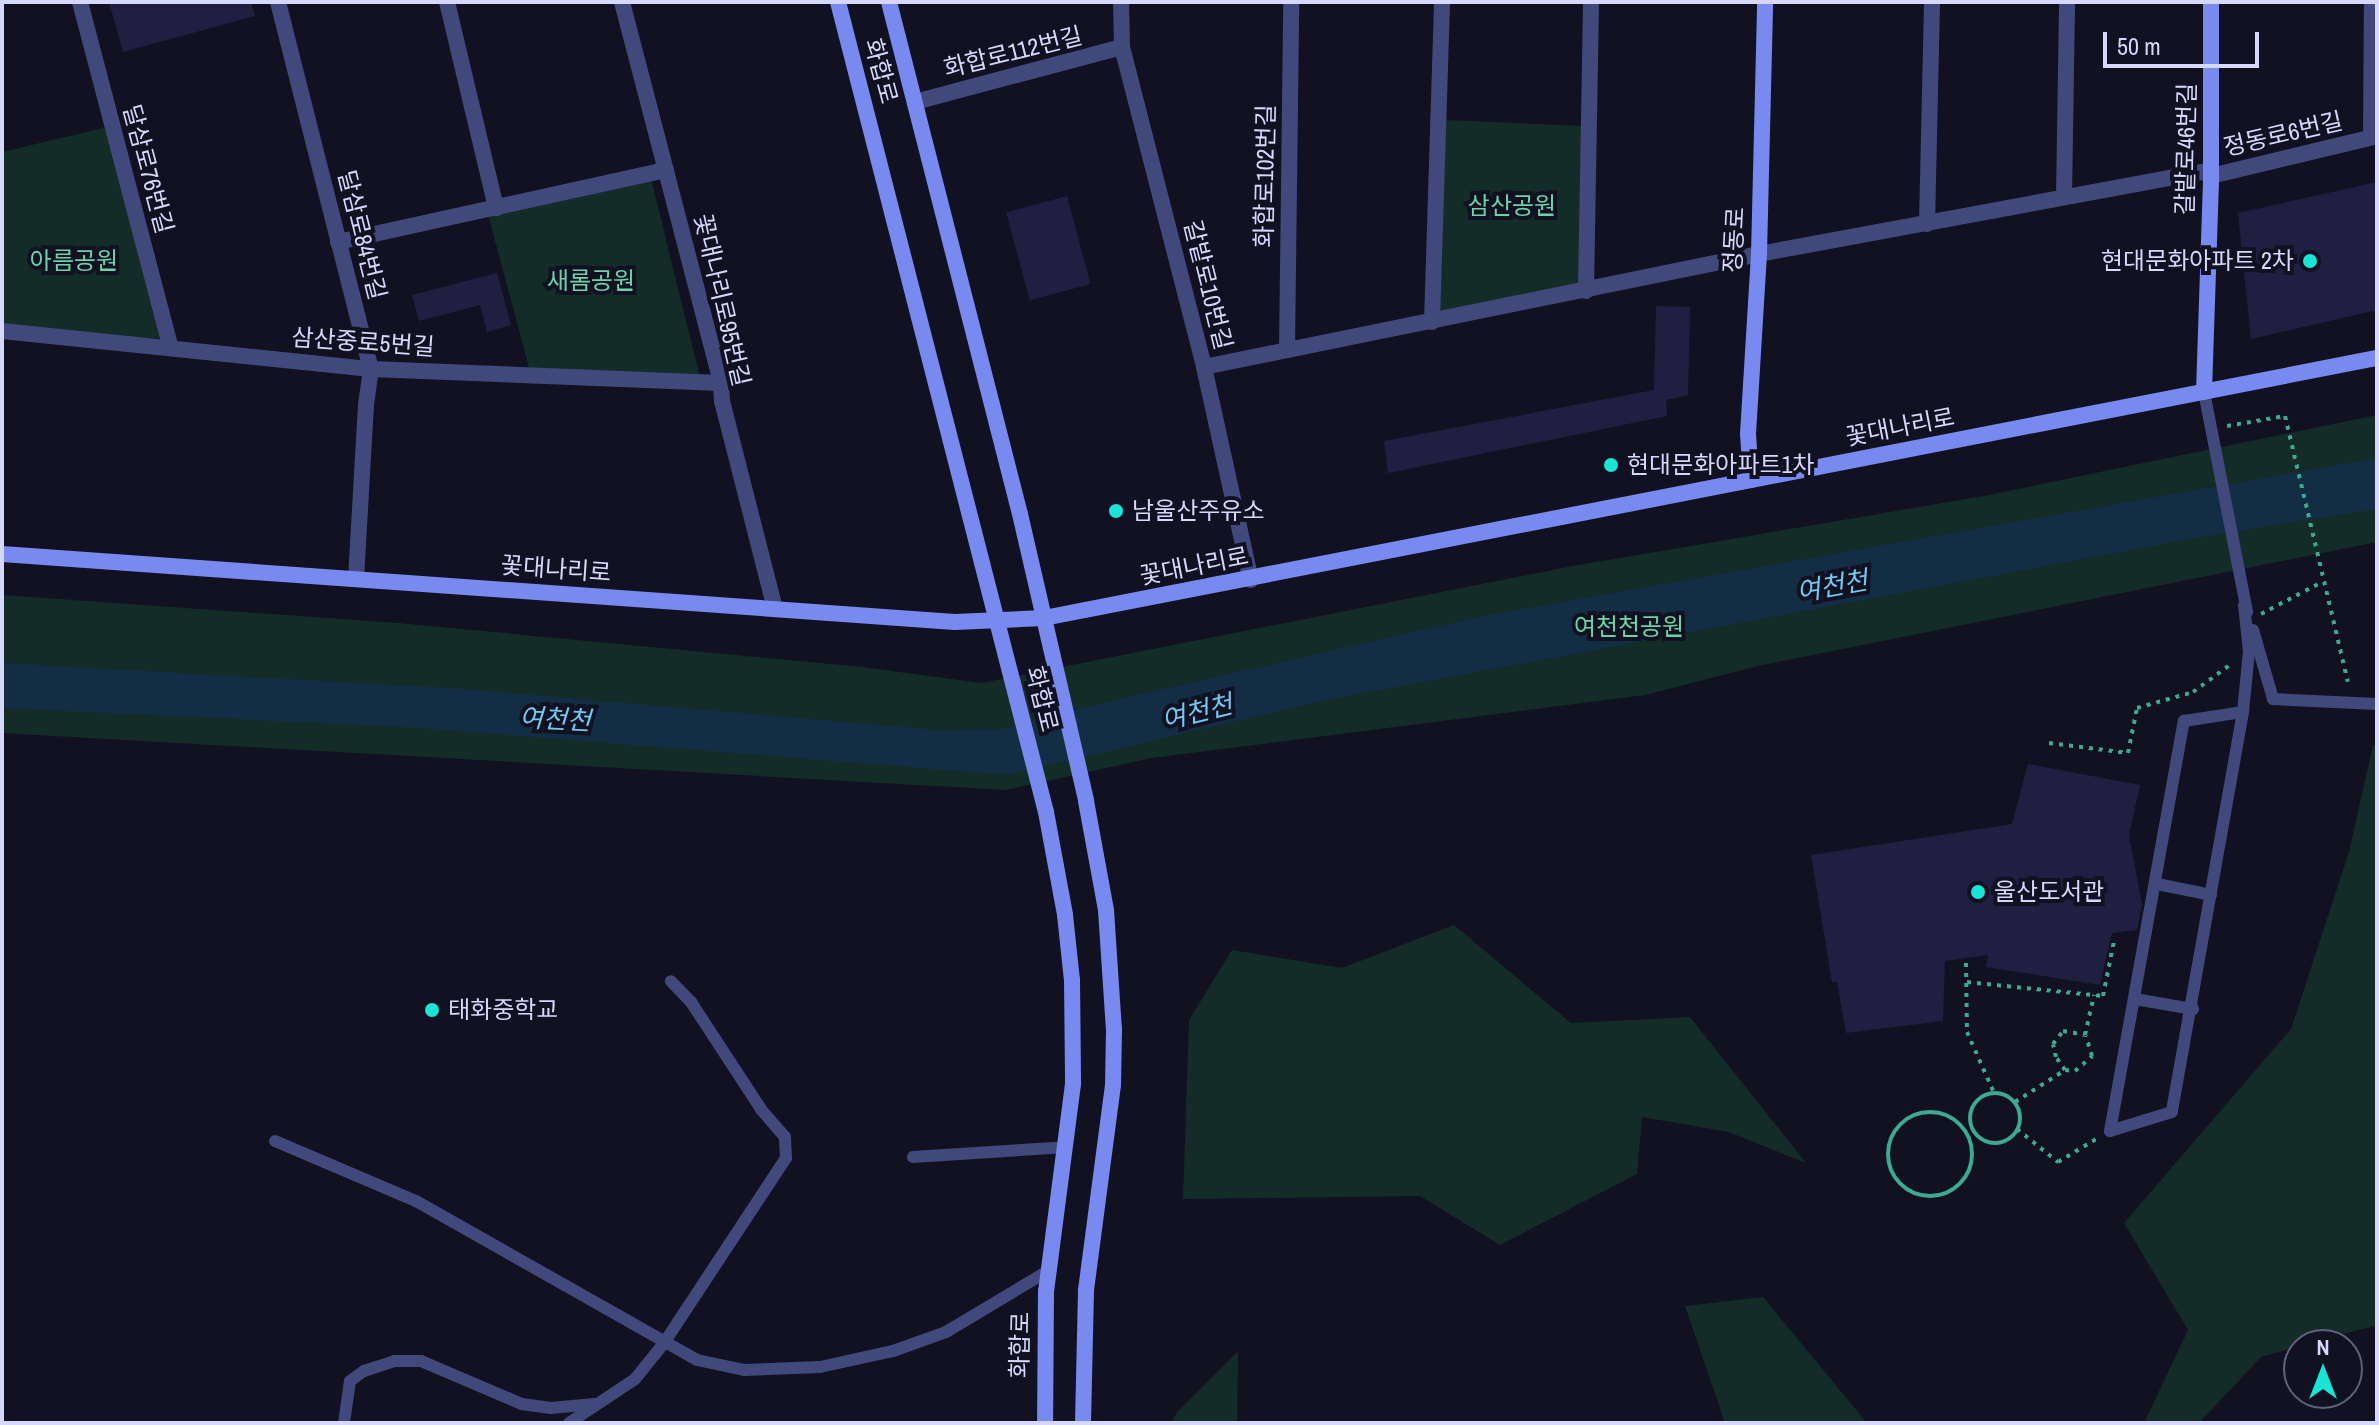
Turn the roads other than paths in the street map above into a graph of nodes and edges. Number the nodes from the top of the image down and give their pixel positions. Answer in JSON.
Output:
{"nodes":[{"id":1,"x":80,"y":2,"type":"edge"},
{"id":2,"x":278,"y":2,"type":"edge"},
{"id":3,"x":447,"y":2,"type":"edge"},
{"id":4,"x":622,"y":2,"type":"edge"},
{"id":5,"x":838,"y":2,"type":"edge"},
{"id":6,"x":889,"y":2,"type":"edge"},
{"id":7,"x":1121,"y":2,"type":"edge"},
{"id":8,"x":1291,"y":2,"type":"edge"},
{"id":9,"x":1442,"y":2,"type":"edge"},
{"id":10,"x":1591,"y":2,"type":"edge"},
{"id":11,"x":1765,"y":2,"type":"edge"},
{"id":12,"x":1932,"y":2,"type":"edge"},
{"id":13,"x":2067,"y":2,"type":"edge"},
{"id":14,"x":2211,"y":2,"type":"edge"},
{"id":15,"x":2372,"y":2,"type":"edge"},
{"id":16,"x":1122,"y":47,"type":"junction"},
{"id":17,"x":915,"y":102,"type":"junction"},
{"id":18,"x":2374,"y":137,"type":"edge"},
{"id":19,"x":666,"y":170,"type":"junction"},
{"id":20,"x":2211,"y":176,"type":"junction"},
{"id":21,"x":2064,"y":197,"type":"junction"},
{"id":22,"x":496,"y":208,"type":"junction"},
{"id":23,"x":1927,"y":224,"type":"junction"},
{"id":24,"x":338,"y":242,"type":"junction"},
{"id":25,"x":1759,"y":254,"type":"junction"},
{"id":26,"x":1586,"y":291,"type":"junction"},
{"id":27,"x":1432,"y":322,"type":"junction"},
{"id":28,"x":2,"y":331,"type":"edge"},
{"id":29,"x":171,"y":348,"type":"junction"},
{"id":30,"x":1287,"y":350,"type":"junction"},
{"id":31,"x":2377,"y":358,"type":"edge"},
{"id":32,"x":1204,"y":367,"type":"junction"},
{"id":33,"x":371,"y":369,"type":"junction"},
{"id":34,"x":721,"y":383,"type":"junction"},
{"id":35,"x":2204,"y":392,"type":"junction"},
{"id":36,"x":1751,"y":480,"type":"junction"},
{"id":37,"x":2,"y":554,"type":"edge"},
{"id":38,"x":356,"y":579,"type":"junction"},
{"id":39,"x":1251,"y":580,"type":"junction"},
{"id":40,"x":2243,"y":600,"type":"junction"},
{"id":41,"x":775,"y":609,"type":"junction"},
{"id":42,"x":1044,"y":618,"type":"junction"},
{"id":43,"x":997,"y":621,"type":"junction"},
{"id":44,"x":2377,"y":704,"type":"edge"},
{"id":45,"x":2243,"y":712,"type":"junction"},
{"id":46,"x":2157,"y":884,"type":"junction"},
{"id":47,"x":2211,"y":895,"type":"junction"},
{"id":48,"x":671,"y":981,"type":"dead end"},
{"id":49,"x":2135,"y":999,"type":"junction"},
{"id":50,"x":2193,"y":1009,"type":"junction"},
{"id":51,"x":275,"y":1141,"type":"dead end"},
{"id":52,"x":1066,"y":1147,"type":"junction"},
{"id":53,"x":913,"y":1157,"type":"dead end"},
{"id":54,"x":1048,"y":1271,"type":"junction"},
{"id":55,"x":664,"y":1343,"type":"junction"},
{"id":56,"x":595,"y":1403,"type":"junction"},
{"id":57,"x":344,"y":1423,"type":"edge"},
{"id":58,"x":569,"y":1423,"type":"edge"},
{"id":59,"x":1045,"y":1423,"type":"edge"},
{"id":60,"x":1083,"y":1423,"type":"edge"}],
"edges":[{"from":1,"to":29,"type":"street","name":"달삼로76번길"},
{"from":2,"to":24,"type":"street","name":"달삼로84번길"},
{"from":3,"to":22,"type":"street"},
{"from":4,"to":19,"type":"street","name":"꽃대나리로95번길"},
{"from":5,"to":43,"type":"main road","name":"화합로"},
{"from":6,"to":17,"type":"main road","name":"화합로"},
{"from":7,"to":16,"type":"street","name":"갈밭로10번길"},
{"from":8,"to":30,"type":"street","name":"화합로102번길"},
{"from":9,"to":27,"type":"street"},
{"from":10,"to":26,"type":"street"},
{"from":11,"to":25,"type":"main road","name":"정동로"},
{"from":12,"to":23,"type":"street"},
{"from":13,"to":21,"type":"street"},
{"from":14,"to":20,"type":"main road","name":"갈밭로46번길"},
{"from":15,"to":18,"type":"street","name":"정동로6번길"},
{"from":16,"to":17,"type":"street","name":"화합로112번길"},
{"from":16,"to":32,"type":"street","name":"갈밭로10번길"},
{"from":17,"to":42,"type":"main road","name":"화합로"},
{"from":18,"to":20,"type":"street","name":"정동로6번길"},
{"from":19,"to":22,"type":"street"},
{"from":19,"to":34,"type":"street","name":"꽃대나리로95번길"},
{"from":20,"to":21,"type":"street","name":"정동로6번길"},
{"from":20,"to":35,"type":"main road","name":"갈밭로46번길"},
{"from":21,"to":23,"type":"street","name":"정동로6번길"},
{"from":22,"to":24,"type":"street"},
{"from":23,"to":25,"type":"street","name":"정동로6번길"},
{"from":24,"to":33,"type":"street","name":"달삼로84번길"},
{"from":25,"to":26,"type":"street"},
{"from":25,"to":36,"type":"main road","name":"정동로"},
{"from":26,"to":27,"type":"street"},
{"from":27,"to":30,"type":"street"},
{"from":28,"to":29,"type":"street","name":"삼산중로5번길"},
{"from":29,"to":33,"type":"street","name":"삼산중로5번길"},
{"from":30,"to":32,"type":"street"},
{"from":31,"to":35,"type":"main road","name":"꽃대나리로"},
{"from":32,"to":39,"type":"street","name":"갈밭로10번길"},
{"from":33,"to":34,"type":"street","name":"삼산중로5번길"},
{"from":33,"to":38,"type":"street","name":"달삼로84번길"},
{"from":34,"to":41,"type":"street","name":"꽃대나리로95번길"},
{"from":35,"to":36,"type":"main road","name":"꽃대나리로"},
{"from":35,"to":40,"type":"lane"},
{"from":36,"to":39,"type":"main road","name":"꽃대나리로"},
{"from":37,"to":38,"type":"main road","name":"꽃대나리로"},
{"from":38,"to":41,"type":"main road","name":"꽃대나리로"},
{"from":39,"to":42,"type":"main road","name":"꽃대나리로"},
{"from":40,"to":44,"type":"lane"},
{"from":40,"to":45,"type":"lane"},
{"from":41,"to":43,"type":"main road","name":"꽃대나리로"},
{"from":42,"to":43,"type":"main road","name":"꽃대나리로"},
{"from":42,"to":60,"type":"main road","name":"화합로"},
{"from":43,"to":52,"type":"main road","name":"화합로"},
{"from":45,"to":46,"type":"lane"},
{"from":45,"to":47,"type":"lane"},
{"from":46,"to":47,"type":"lane"},
{"from":46,"to":49,"type":"lane"},
{"from":47,"to":50,"type":"lane"},
{"from":48,"to":55,"type":"lane"},
{"from":49,"to":50,"type":"lane"},
{"from":49,"to":50,"type":"lane"},
{"from":51,"to":55,"type":"lane"},
{"from":52,"to":53,"type":"lane"},
{"from":52,"to":54,"type":"main road","name":"화합로"},
{"from":54,"to":55,"type":"lane"},
{"from":54,"to":59,"type":"main road","name":"화합로"},
{"from":55,"to":56,"type":"lane"},
{"from":56,"to":57,"type":"lane"},
{"from":56,"to":58,"type":"lane"}]}
